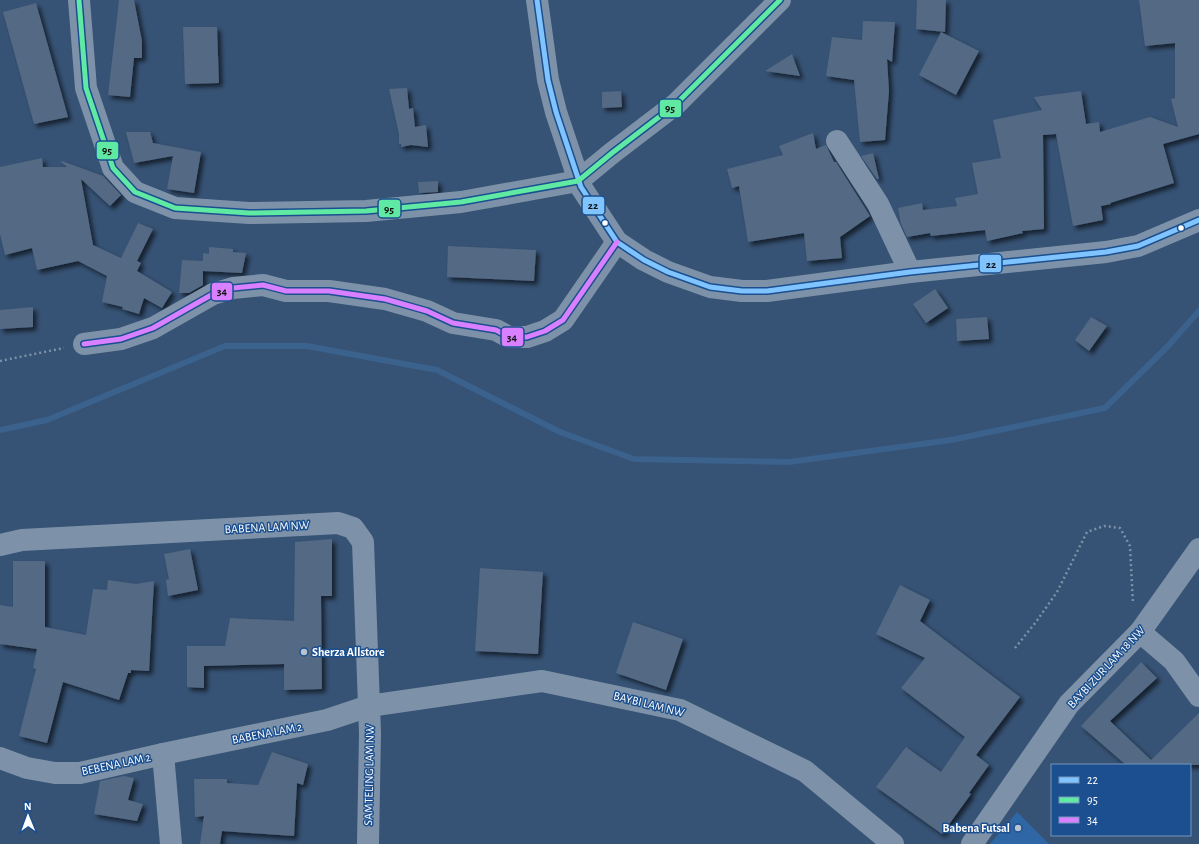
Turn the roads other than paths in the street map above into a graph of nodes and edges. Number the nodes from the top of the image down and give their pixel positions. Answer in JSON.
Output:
{"nodes":[{"id":1,"x":79,"y":0,"type":"edge"},
{"id":2,"x":537,"y":0,"type":"edge"},
{"id":3,"x":780,"y":0,"type":"edge"},
{"id":4,"x":837,"y":141,"type":"dead end"},
{"id":5,"x":578,"y":181,"type":"junction"},
{"id":6,"x":1199,"y":220,"type":"edge"},
{"id":7,"x":617,"y":242,"type":"junction"},
{"id":8,"x":910,"y":272,"type":"junction"},
{"id":9,"x":84,"y":344,"type":"road end"},
{"id":10,"x":0,"y":544,"type":"edge"},
{"id":11,"x":1199,"y":549,"type":"edge"},
{"id":12,"x":1140,"y":632,"type":"junction"},
{"id":13,"x":1199,"y":696,"type":"edge"},
{"id":14,"x":369,"y":706,"type":"junction"},
{"id":15,"x":163,"y":754,"type":"junction"},
{"id":16,"x":0,"y":758,"type":"edge"},
{"id":17,"x":171,"y":844,"type":"edge"},
{"id":18,"x":368,"y":844,"type":"edge"},
{"id":19,"x":893,"y":844,"type":"edge"},
{"id":20,"x":972,"y":844,"type":"edge"}],
"edges":[{"from":1,"to":5,"type":"street"},
{"from":2,"to":5,"type":"street"},
{"from":3,"to":5,"type":"street"},
{"from":4,"to":8,"type":"street"},
{"from":5,"to":7,"type":"street"},
{"from":6,"to":8,"type":"street"},
{"from":7,"to":8,"type":"street"},
{"from":7,"to":9,"type":"street"},
{"from":10,"to":14,"type":"street","name":"BABENA LAM NW"},
{"from":11,"to":12,"type":"street","name":"BAYBI ZUR LAM 18 NW"},
{"from":12,"to":13,"type":"street"},
{"from":12,"to":20,"type":"street","name":"BAYBI ZUR LAM 18 NW"},
{"from":14,"to":15,"type":"street","name":"BABENA LAM 2"},
{"from":14,"to":18,"type":"street","name":"SAMTELING LAM NW"},
{"from":14,"to":19,"type":"street","name":"BAYBI LAM NW"},
{"from":15,"to":16,"type":"street","name":"BEBENA LAM 2"},
{"from":15,"to":17,"type":"street"}]}
